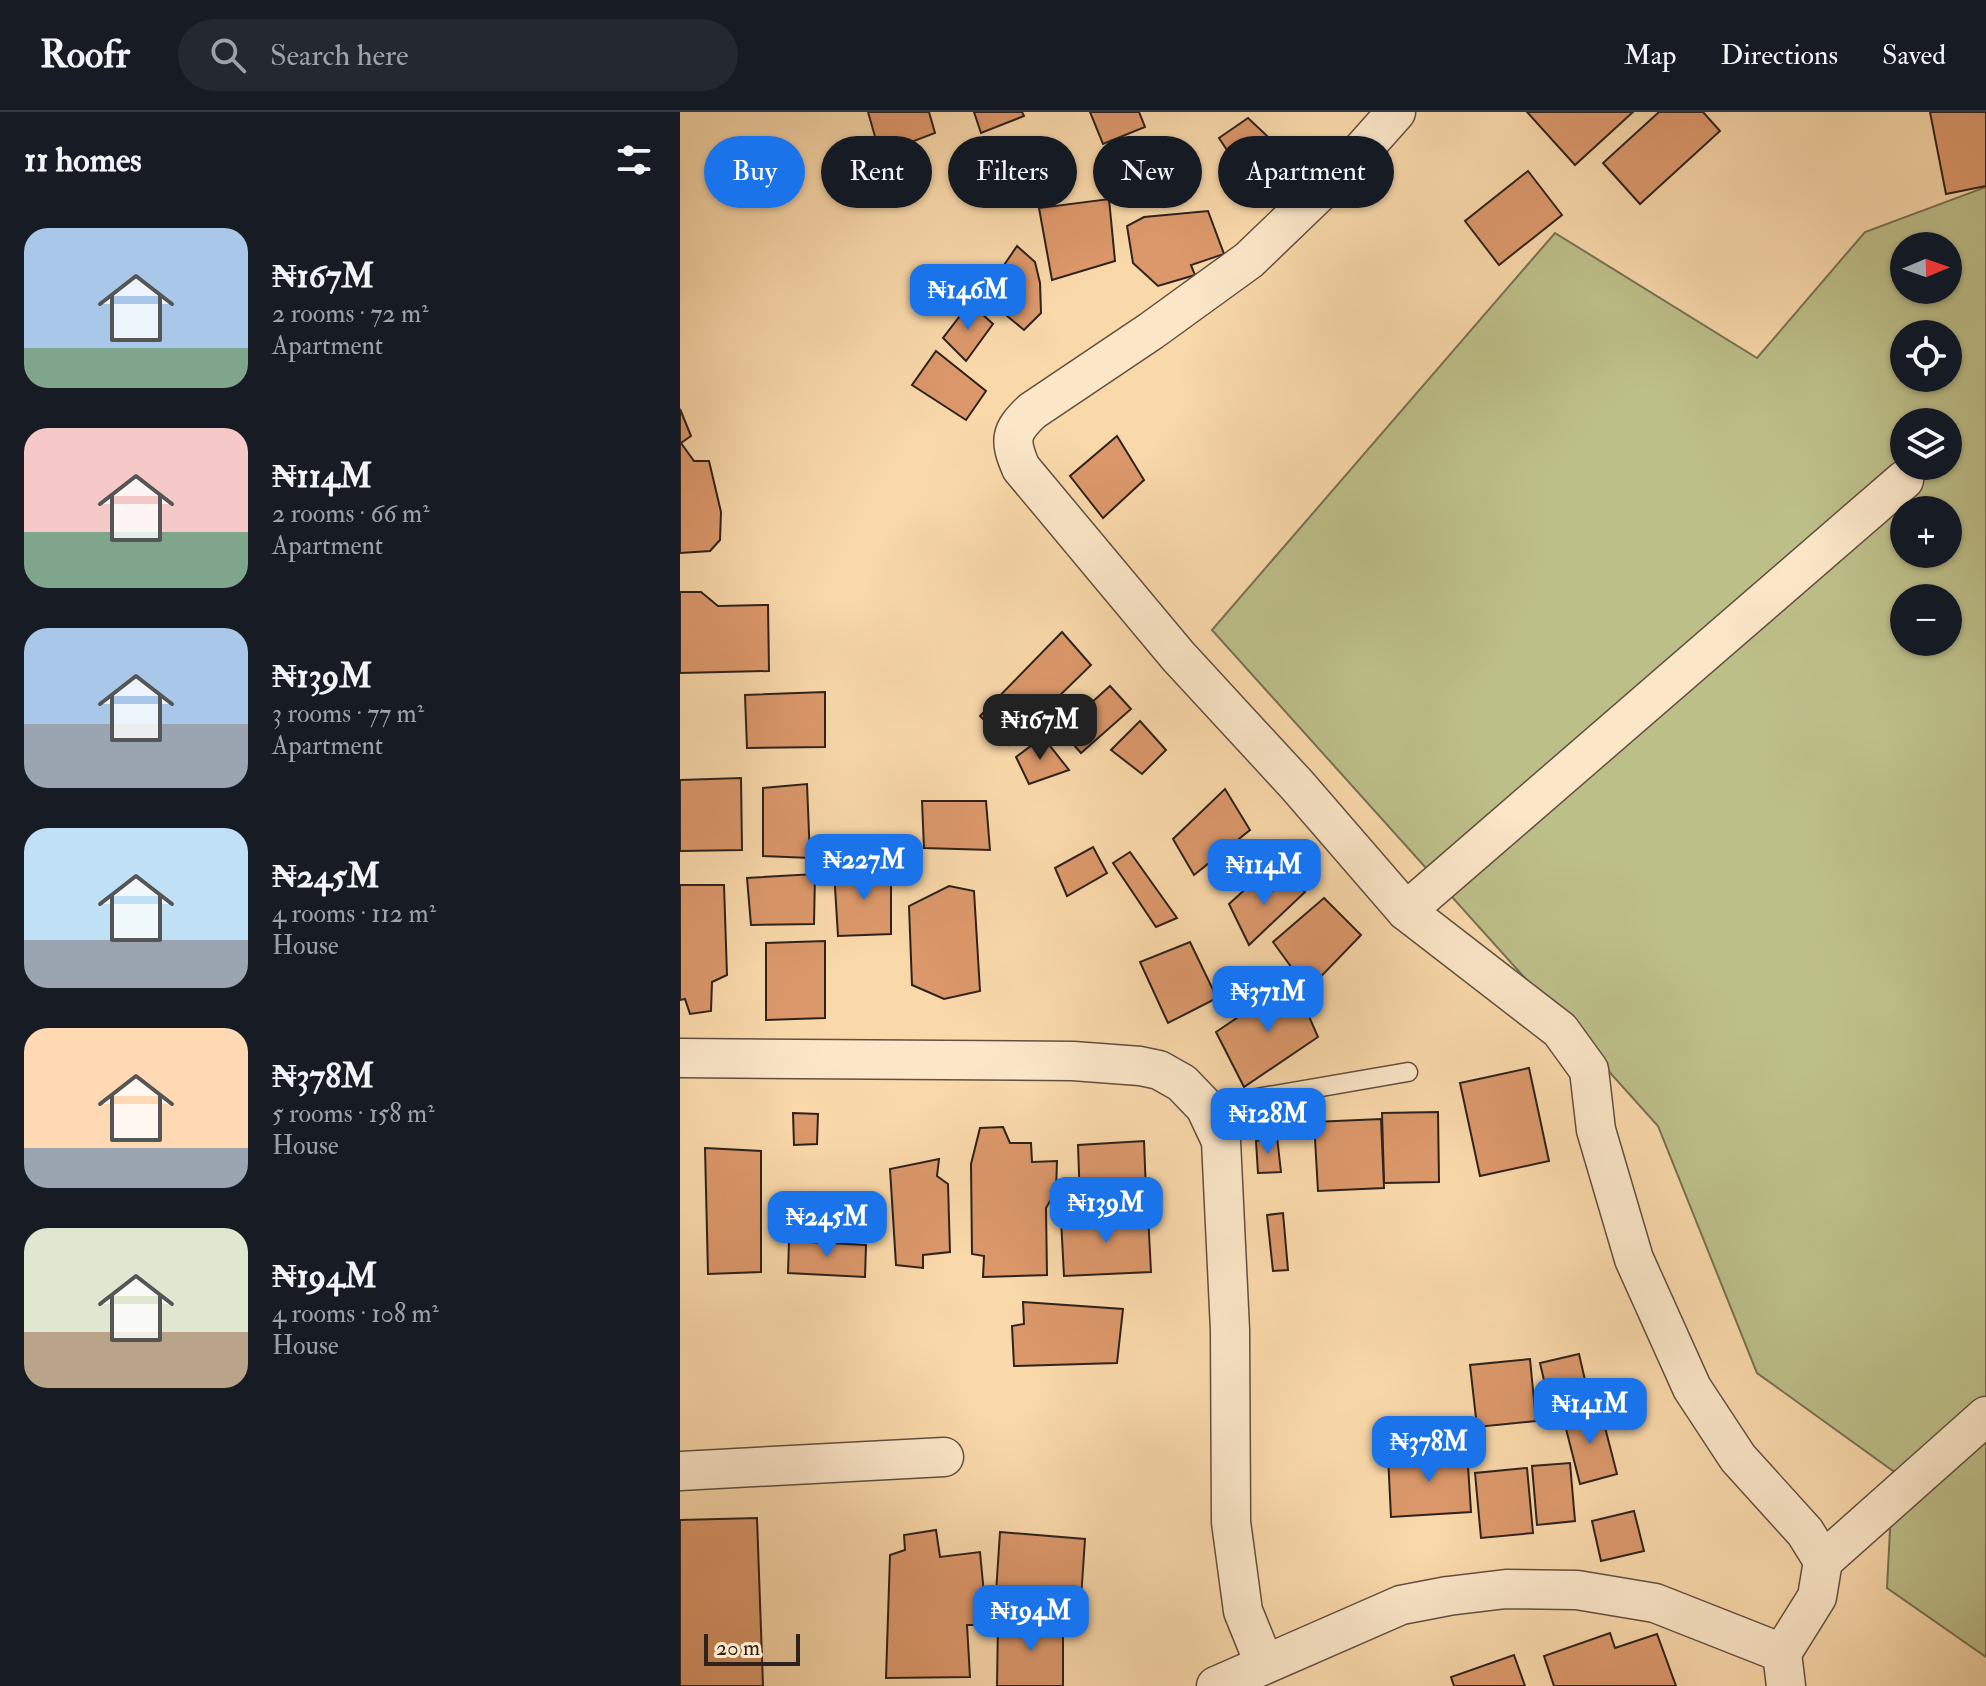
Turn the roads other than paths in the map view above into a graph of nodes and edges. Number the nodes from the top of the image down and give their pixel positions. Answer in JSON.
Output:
{"nodes":[{"id":1,"x":1396,"y":112,"type":"edge"},
{"id":2,"x":1904,"y":480,"type":"dead end"},
{"id":3,"x":1406,"y":911,"type":"junction"},
{"id":4,"x":680,"y":1058,"type":"edge"},
{"id":5,"x":1408,"y":1072,"type":"dead end"},
{"id":6,"x":1205,"y":1107,"type":"junction"},
{"id":7,"x":1986,"y":1416,"type":"edge"},
{"id":8,"x":944,"y":1457,"type":"dead end"},
{"id":9,"x":680,"y":1471,"type":"edge"},
{"id":10,"x":1823,"y":1561,"type":"junction"},
{"id":11,"x":1264,"y":1663,"type":"junction"},
{"id":12,"x":1784,"y":1669,"type":"edge"},
{"id":13,"x":1216,"y":1686,"type":"edge"}],
"edges":[{"from":1,"to":3,"type":"street"},
{"from":2,"to":3,"type":"street"},
{"from":3,"to":10,"type":"street"},
{"from":4,"to":6,"type":"street"},
{"from":5,"to":6,"type":"lane"},
{"from":6,"to":11,"type":"street"},
{"from":7,"to":10,"type":"street"},
{"from":8,"to":9,"type":"street"},
{"from":10,"to":12,"type":"street"},
{"from":11,"to":12,"type":"street"},
{"from":11,"to":13,"type":"street"}]}
